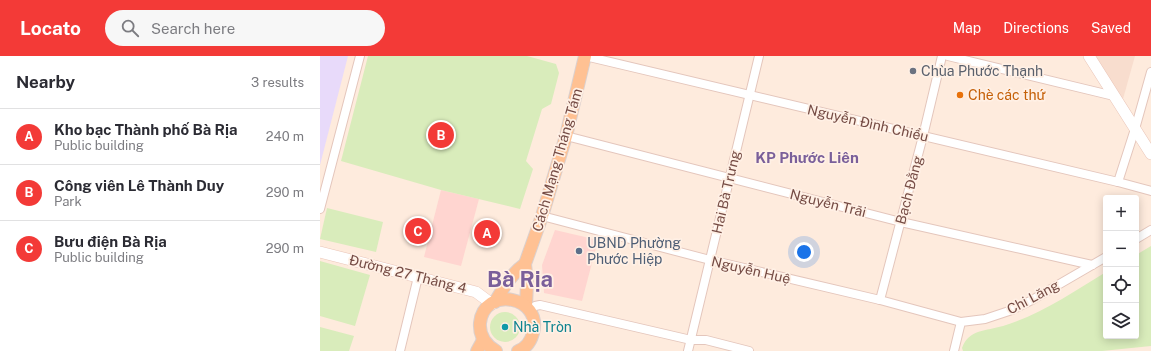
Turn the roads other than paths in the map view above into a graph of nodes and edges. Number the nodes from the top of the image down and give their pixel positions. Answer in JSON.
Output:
{"nodes":[{"id":1,"x":360,"y":56,"type":"edge"},
{"id":2,"x":585,"y":56,"type":"edge"},
{"id":3,"x":759,"y":56,"type":"edge"},
{"id":4,"x":942,"y":56,"type":"edge"},
{"id":5,"x":948,"y":56,"type":"edge"},
{"id":6,"x":1089,"y":56,"type":"edge"},
{"id":7,"x":1151,"y":72,"type":"edge"},
{"id":8,"x":749,"y":95,"type":"junction"},
{"id":9,"x":1114,"y":96,"type":"junction"},
{"id":10,"x":1135,"y":129,"type":"junction"},
{"id":11,"x":566,"y":136,"type":"junction"},
{"id":12,"x":923,"y":136,"type":"junction"},
{"id":13,"x":1151,"y":154,"type":"edge"},
{"id":14,"x":730,"y":178,"type":"junction"},
{"id":15,"x":1118,"y":182,"type":"junction"},
{"id":16,"x":1151,"y":191,"type":"edge"},
{"id":17,"x":320,"y":209,"type":"edge"},
{"id":18,"x":542,"y":216,"type":"junction"},
{"id":19,"x":901,"y":222,"type":"junction"},
{"id":20,"x":1151,"y":230,"type":"edge"},
{"id":21,"x":1139,"y":237,"type":"edge"},
{"id":22,"x":320,"y":252,"type":"edge"},
{"id":23,"x":1103,"y":259,"type":"edge"},
{"id":24,"x":710,"y":260,"type":"junction"},
{"id":25,"x":525,"y":264,"type":"junction"},
{"id":26,"x":1092,"y":265,"type":"junction"},
{"id":27,"x":418,"y":277,"type":"junction"},
{"id":28,"x":880,"y":300,"type":"junction"},
{"id":29,"x":493,"y":303,"type":"junction"},
{"id":30,"x":528,"y":309,"type":"junction"},
{"id":31,"x":960,"y":322,"type":"junction"},
{"id":32,"x":484,"y":340,"type":"junction"},
{"id":33,"x":691,"y":340,"type":"junction"},
{"id":34,"x":400,"y":351,"type":"edge"},
{"id":35,"x":477,"y":351,"type":"edge"},
{"id":36,"x":496,"y":351,"type":"edge"},
{"id":37,"x":520,"y":351,"type":"edge"},
{"id":38,"x":688,"y":351,"type":"edge"},
{"id":39,"x":749,"y":351,"type":"edge"},
{"id":40,"x":954,"y":351,"type":"edge"}],
"edges":[{"from":1,"to":17,"type":"street"},
{"from":2,"to":8,"type":"street","name":"Nguyễn Đình Chiểu"},
{"from":2,"to":11,"type":"main road","name":"Cách Mạng Tháng Tám"},
{"from":3,"to":8,"type":"street","name":"Hai Bà Trưng"},
{"from":4,"to":12,"type":"street","name":"Bạch Đằng"},
{"from":5,"to":9,"type":"street"},
{"from":6,"to":9,"type":"street"},
{"from":7,"to":10,"type":"street"},
{"from":8,"to":12,"type":"street","name":"Nguyễn Đình Chiểu"},
{"from":8,"to":14,"type":"street","name":"Hai Bà Trưng"},
{"from":9,"to":10,"type":"street"},
{"from":10,"to":13,"type":"street"},
{"from":10,"to":15,"type":"street"},
{"from":11,"to":14,"type":"street","name":"Nguyễn Trãi"},
{"from":11,"to":18,"type":"main road","name":"Cách Mạng Tháng Tám"},
{"from":12,"to":15,"type":"street","name":"Nguyễn Đình Chiểu"},
{"from":12,"to":19,"type":"street","name":"Bạch Đằng"},
{"from":14,"to":19,"type":"street","name":"Nguyễn Trãi"},
{"from":14,"to":24,"type":"street","name":"Hai Bà Trưng"},
{"from":15,"to":16,"type":"street","name":"Nguyễn Đình Chiểu"},
{"from":18,"to":24,"type":"street","name":"Nguyễn Huệ"},
{"from":18,"to":25,"type":"main road","name":"Cách Mạng Tháng Tám"},
{"from":19,"to":26,"type":"street","name":"Nguyễn Trãi"},
{"from":19,"to":28,"type":"street","name":"Bạch Đằng"},
{"from":20,"to":21,"type":"street"},
{"from":22,"to":27,"type":"street","name":"Đường 27 Tháng 4"},
{"from":23,"to":26,"type":"street","name":"Chi Lăng"},
{"from":24,"to":28,"type":"street","name":"Nguyễn Huệ"},
{"from":24,"to":33,"type":"street","name":"Hai Bà Trưng"},
{"from":25,"to":29,"type":"main road"},
{"from":25,"to":30,"type":"main road","name":"Cách Mạng Tháng Tám"},
{"from":26,"to":31,"type":"street","name":"Chi Lăng"},
{"from":27,"to":29,"type":"street","name":"Đường 27 Tháng 4"},
{"from":27,"to":34,"type":"street"},
{"from":28,"to":31,"type":"street","name":"Nguyễn Huệ"},
{"from":29,"to":30,"type":"main road"},
{"from":29,"to":32,"type":"main road"},
{"from":30,"to":33,"type":"street"},
{"from":30,"to":37,"type":"main road","name":"Cách Mạng Tháng Tám"},
{"from":31,"to":40,"type":"street"},
{"from":32,"to":35,"type":"main road"},
{"from":32,"to":36,"type":"main road"},
{"from":33,"to":38,"type":"street","name":"Hai Bà Trưng"},
{"from":33,"to":39,"type":"street"}]}
